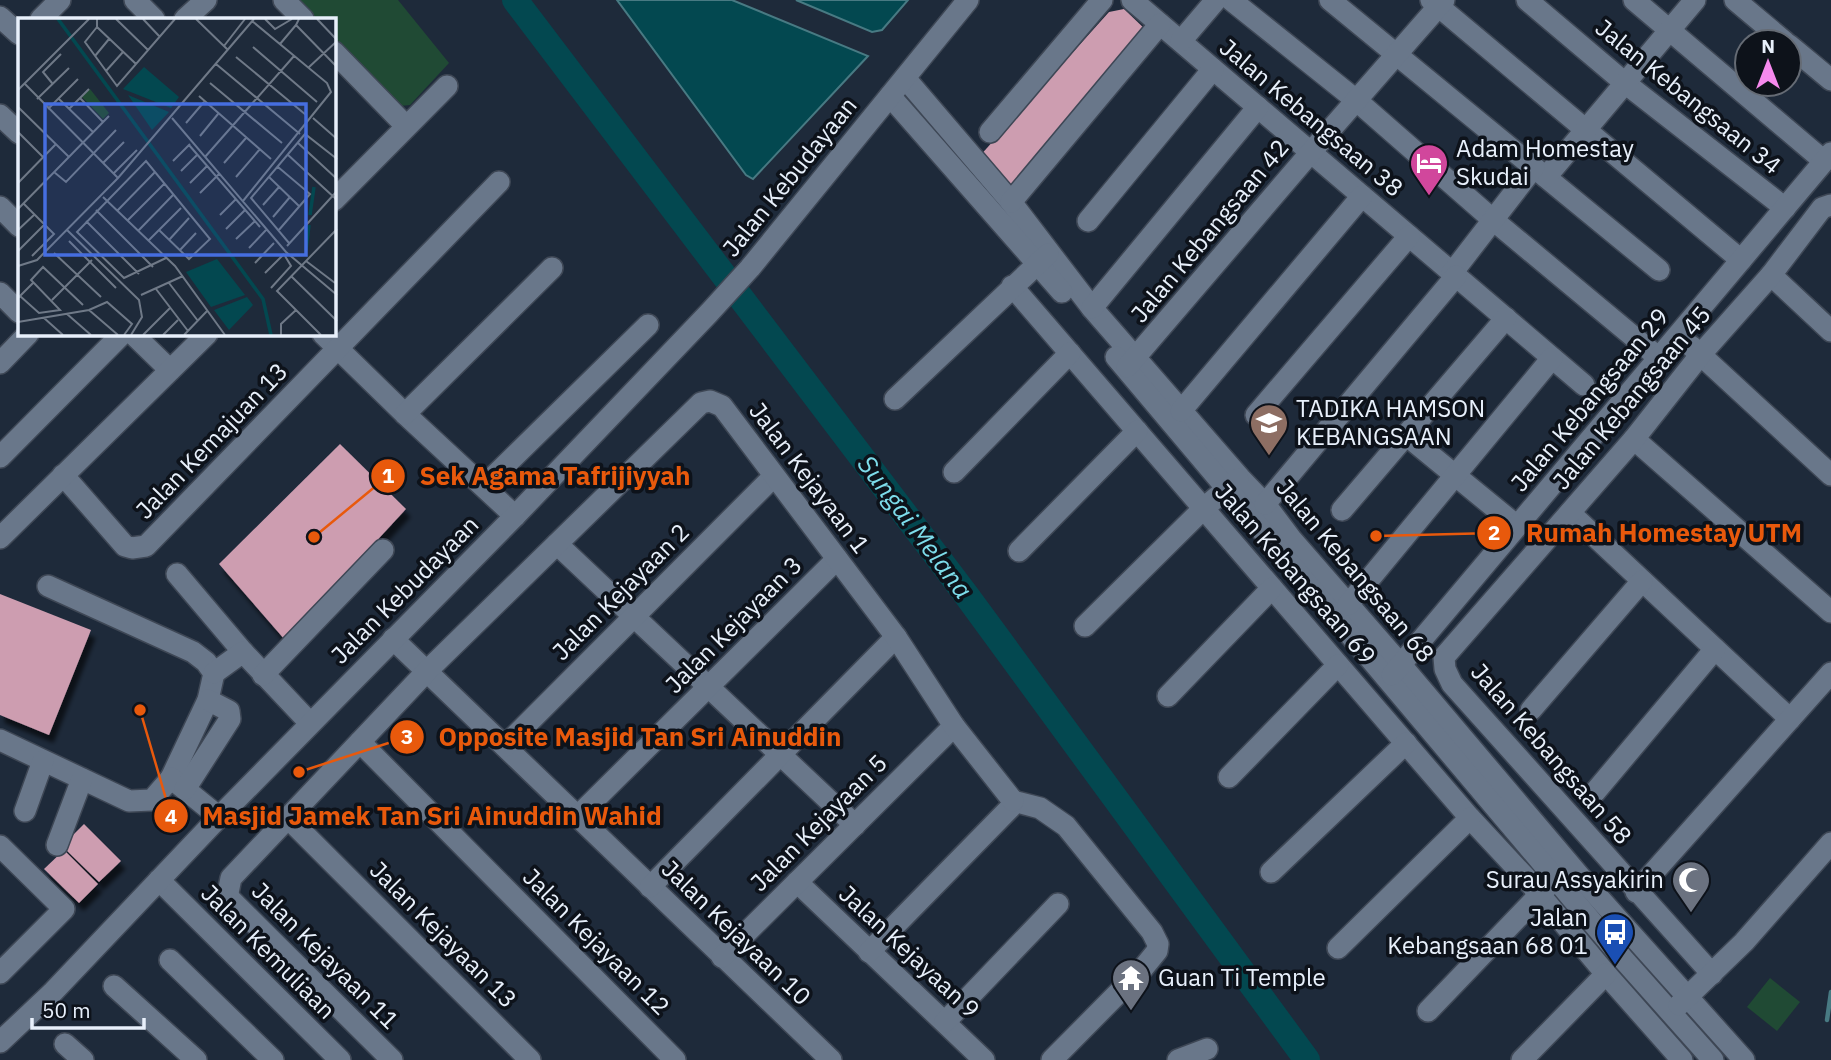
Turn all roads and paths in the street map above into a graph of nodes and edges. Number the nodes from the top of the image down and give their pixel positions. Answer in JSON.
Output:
{"nodes":[{"id":1,"x":60,"y":0,"type":"edge"},
{"id":2,"x":135,"y":0,"type":"edge"},
{"id":3,"x":205,"y":0,"type":"edge"},
{"id":4,"x":284,"y":0,"type":"edge"},
{"id":5,"x":968,"y":0,"type":"edge"},
{"id":6,"x":1102,"y":0,"type":"edge"},
{"id":7,"x":1132,"y":0,"type":"edge"},
{"id":8,"x":1216,"y":0,"type":"edge"},
{"id":9,"x":1231,"y":0,"type":"edge"},
{"id":10,"x":1331,"y":0,"type":"edge"},
{"id":11,"x":1527,"y":0,"type":"edge"},
{"id":12,"x":1634,"y":0,"type":"edge"},
{"id":13,"x":1695,"y":0,"type":"edge"},
{"id":14,"x":1735,"y":0,"type":"edge"},
{"id":15,"x":1438,"y":2,"type":"edge"},
{"id":16,"x":42,"y":18,"type":"edge"},
{"id":17,"x":153,"y":18,"type":"edge"},
{"id":18,"x":186,"y":18,"type":"edge"},
{"id":19,"x":302,"y":18,"type":"edge"},
{"id":20,"x":1160,"y":24,"type":"junction"},
{"id":21,"x":1768,"y":28,"type":"edge"},
{"id":22,"x":1670,"y":29,"type":"junction"},
{"id":23,"x":1181,"y":41,"type":"junction"},
{"id":24,"x":336,"y":54,"type":"edge"},
{"id":25,"x":1396,"y":54,"type":"junction"},
{"id":26,"x":1803,"y":57,"type":"edge"},
{"id":27,"x":1213,"y":69,"type":"junction"},
{"id":28,"x":905,"y":78,"type":"junction"},
{"id":29,"x":1831,"y":80,"type":"edge"},
{"id":30,"x":1625,"y":83,"type":"junction"},
{"id":31,"x":447,"y":86,"type":"dead end"},
{"id":32,"x":890,"y":96,"type":"junction"},
{"id":33,"x":1356,"y":100,"type":"junction"},
{"id":34,"x":1258,"y":107,"type":"junction"},
{"id":35,"x":0,"y":115,"type":"edge"},
{"id":36,"x":406,"y":126,"type":"junction"},
{"id":37,"x":1586,"y":129,"type":"junction"},
{"id":38,"x":18,"y":132,"type":"edge"},
{"id":39,"x":990,"y":132,"type":"dead end"},
{"id":40,"x":1311,"y":152,"type":"junction"},
{"id":41,"x":1828,"y":157,"type":"edge"},
{"id":42,"x":1540,"y":172,"type":"junction"},
{"id":43,"x":499,"y":183,"type":"dead end"},
{"id":44,"x":1362,"y":195,"type":"junction"},
{"id":45,"x":336,"y":196,"type":"edge"},
{"id":46,"x":1011,"y":202,"type":"junction"},
{"id":47,"x":1831,"y":205,"type":"edge"},
{"id":48,"x":0,"y":207,"type":"edge"},
{"id":49,"x":1785,"y":208,"type":"junction"},
{"id":50,"x":1492,"y":219,"type":"junction"},
{"id":51,"x":1088,"y":221,"type":"dead end"},
{"id":52,"x":18,"y":225,"type":"edge"},
{"id":53,"x":1409,"y":236,"type":"junction"},
{"id":54,"x":1044,"y":258,"type":"junction"},
{"id":55,"x":1741,"y":260,"type":"junction"},
{"id":56,"x":552,"y":268,"type":"dead end"},
{"id":57,"x":1659,"y":270,"type":"dead end"},
{"id":58,"x":1455,"y":274,"type":"junction"},
{"id":59,"x":1771,"y":275,"type":"junction"},
{"id":60,"x":1012,"y":285,"type":"junction"},
{"id":61,"x":0,"y":293,"type":"edge"},
{"id":62,"x":1093,"y":308,"type":"junction"},
{"id":63,"x":18,"y":311,"type":"edge"},
{"id":64,"x":1506,"y":318,"type":"junction"},
{"id":65,"x":648,"y":326,"type":"dead end"},
{"id":66,"x":1831,"y":331,"type":"edge"},
{"id":67,"x":336,"y":335,"type":"edge"},
{"id":68,"x":1678,"y":335,"type":"junction"},
{"id":69,"x":27,"y":336,"type":"edge"},
{"id":70,"x":120,"y":336,"type":"edge"},
{"id":71,"x":135,"y":336,"type":"edge"},
{"id":72,"x":205,"y":336,"type":"edge"},
{"id":73,"x":330,"y":341,"type":"edge"},
{"id":74,"x":1070,"y":353,"type":"junction"},
{"id":75,"x":1701,"y":354,"type":"junction"},
{"id":76,"x":1552,"y":358,"type":"junction"},
{"id":77,"x":1659,"y":358,"type":"junction"},
{"id":78,"x":0,"y":363,"type":"edge"},
{"id":79,"x":1131,"y":364,"type":"junction"},
{"id":80,"x":170,"y":370,"type":"junction"},
{"id":81,"x":1584,"y":385,"type":"dead end"},
{"id":82,"x":895,"y":399,"type":"dead end"},
{"id":83,"x":1181,"y":411,"type":"junction"},
{"id":84,"x":405,"y":414,"type":"junction"},
{"id":85,"x":1256,"y":415,"type":"dead end"},
{"id":86,"x":1137,"y":431,"type":"junction"},
{"id":87,"x":1406,"y":435,"type":"junction"},
{"id":88,"x":1634,"y":439,"type":"junction"},
{"id":89,"x":0,"y":457,"type":"edge"},
{"id":90,"x":954,"y":472,"type":"dead end"},
{"id":91,"x":63,"y":475,"type":"junction"},
{"id":92,"x":1831,"y":475,"type":"edge"},
{"id":93,"x":774,"y":476,"type":"junction"},
{"id":94,"x":1456,"y":476,"type":"junction"},
{"id":95,"x":1233,"y":483,"type":"junction"},
{"id":96,"x":484,"y":486,"type":"junction"},
{"id":97,"x":1265,"y":504,"type":"junction"},
{"id":98,"x":1204,"y":508,"type":"junction"},
{"id":99,"x":1342,"y":510,"type":"dead end"},
{"id":100,"x":1570,"y":513,"type":"junction"},
{"id":101,"x":515,"y":516,"type":"junction"},
{"id":102,"x":1517,"y":526,"type":"junction"},
{"id":103,"x":0,"y":537,"type":"edge"},
{"id":104,"x":556,"y":544,"type":"junction"},
{"id":105,"x":383,"y":550,"type":"dead end"},
{"id":106,"x":1019,"y":551,"type":"dead end"},
{"id":107,"x":837,"y":559,"type":"junction"},
{"id":108,"x":177,"y":574,"type":"dead end"},
{"id":109,"x":1642,"y":581,"type":"junction"},
{"id":110,"x":48,"y":586,"type":"dead end"},
{"id":111,"x":1272,"y":587,"type":"junction"},
{"id":112,"x":1348,"y":605,"type":"junction"},
{"id":113,"x":1831,"y":612,"type":"edge"},
{"id":114,"x":634,"y":617,"type":"junction"},
{"id":115,"x":1085,"y":626,"type":"dead end"},
{"id":116,"x":896,"y":637,"type":"junction"},
{"id":117,"x":393,"y":639,"type":"junction"},
{"id":118,"x":1716,"y":649,"type":"junction"},
{"id":119,"x":243,"y":652,"type":"junction"},
{"id":120,"x":1444,"y":657,"type":"joint"},
{"id":121,"x":1338,"y":665,"type":"junction"},
{"id":122,"x":428,"y":670,"type":"junction"},
{"id":123,"x":1395,"y":672,"type":"junction"},
{"id":124,"x":214,"y":673,"type":"junction"},
{"id":125,"x":1831,"y":673,"type":"edge"},
{"id":126,"x":263,"y":675,"type":"junction"},
{"id":127,"x":708,"y":687,"type":"junction"},
{"id":128,"x":1168,"y":696,"type":"dead end"},
{"id":129,"x":1531,"y":710,"type":"dead end"},
{"id":130,"x":1790,"y":719,"type":"junction"},
{"id":131,"x":310,"y":723,"type":"junction"},
{"id":132,"x":954,"y":726,"type":"junction"},
{"id":133,"x":0,"y":740,"type":"edge"},
{"id":134,"x":360,"y":742,"type":"junction"},
{"id":135,"x":1406,"y":743,"type":"junction"},
{"id":136,"x":505,"y":746,"type":"junction"},
{"id":137,"x":780,"y":754,"type":"junction"},
{"id":138,"x":43,"y":761,"type":"junction"},
{"id":139,"x":1229,"y":777,"type":"dead end"},
{"id":140,"x":82,"y":779,"type":"junction"},
{"id":141,"x":178,"y":783,"type":"junction"},
{"id":142,"x":1595,"y":792,"type":"dead end"},
{"id":143,"x":1013,"y":800,"type":"junction"},
{"id":144,"x":25,"y":811,"type":"dead end"},
{"id":145,"x":578,"y":816,"type":"junction"},
{"id":146,"x":219,"y":817,"type":"junction"},
{"id":147,"x":288,"y":818,"type":"junction"},
{"id":148,"x":1470,"y":818,"type":"junction"},
{"id":149,"x":855,"y":825,"type":"junction"},
{"id":150,"x":1831,"y":843,"type":"edge"},
{"id":151,"x":57,"y":845,"type":"dead end"},
{"id":152,"x":0,"y":846,"type":"edge"},
{"id":153,"x":1271,"y":872,"type":"dead end"},
{"id":154,"x":1555,"y":878,"type":"junction"},
{"id":155,"x":159,"y":880,"type":"junction"},
{"id":156,"x":797,"y":882,"type":"junction"},
{"id":157,"x":650,"y":887,"type":"junction"},
{"id":158,"x":1636,"y":892,"type":"junction"},
{"id":159,"x":1539,"y":895,"type":"junction"},
{"id":160,"x":1058,"y":904,"type":"dead end"},
{"id":161,"x":1338,"y":948,"type":"dead end"},
{"id":162,"x":869,"y":952,"type":"junction"},
{"id":163,"x":722,"y":957,"type":"junction"},
{"id":164,"x":170,"y":960,"type":"dead end"},
{"id":165,"x":0,"y":973,"type":"edge"},
{"id":166,"x":1606,"y":974,"type":"junction"},
{"id":167,"x":1712,"y":974,"type":"junction"},
{"id":168,"x":114,"y":986,"type":"dead end"},
{"id":169,"x":1687,"y":997,"type":"junction"},
{"id":170,"x":1428,"y":1011,"type":"dead end"},
{"id":171,"x":1670,"y":1013,"type":"junction"},
{"id":172,"x":945,"y":1022,"type":"junction"},
{"id":173,"x":0,"y":1042,"type":"edge"},
{"id":174,"x":65,"y":1044,"type":"dead end"},
{"id":175,"x":1207,"y":1049,"type":"dead end"},
{"id":176,"x":1674,"y":1057,"type":"edge"},
{"id":177,"x":83,"y":1060,"type":"edge"},
{"id":178,"x":196,"y":1060,"type":"edge"},
{"id":179,"x":273,"y":1060,"type":"edge"},
{"id":180,"x":340,"y":1060,"type":"edge"},
{"id":181,"x":392,"y":1060,"type":"edge"},
{"id":182,"x":530,"y":1060,"type":"edge"},
{"id":183,"x":675,"y":1060,"type":"edge"},
{"id":184,"x":831,"y":1060,"type":"edge"},
{"id":185,"x":984,"y":1060,"type":"edge"},
{"id":186,"x":1052,"y":1060,"type":"edge"},
{"id":187,"x":1178,"y":1060,"type":"edge"},
{"id":188,"x":1522,"y":1060,"type":"edge"},
{"id":189,"x":1713,"y":1060,"type":"edge"},
{"id":190,"x":1744,"y":1060,"type":"edge"}],
"edges":[{"from":1,"to":16,"type":"street"},
{"from":2,"to":17,"type":"street"},
{"from":3,"to":18,"type":"street"},
{"from":4,"to":19,"type":"street"},
{"from":5,"to":28,"type":"street","name":"Jalan Kebudayaan"},
{"from":6,"to":39,"type":"street"},
{"from":7,"to":20,"type":"street","name":"Jalan Kebangsaan 38"},
{"from":8,"to":23,"type":"street"},
{"from":9,"to":33,"type":"street"},
{"from":10,"to":25,"type":"street"},
{"from":11,"to":30,"type":"street","name":"Jalan Kebangsaan 34"},
{"from":12,"to":22,"type":"street"},
{"from":13,"to":22,"type":"street"},
{"from":14,"to":21,"type":"street"},
{"from":15,"to":25,"type":"street","name":"Jalan Kebangsaan 42"},
{"from":15,"to":37,"type":"street"},
{"from":20,"to":23,"type":"street","name":"Jalan Kebangsaan 38"},
{"from":20,"to":46,"type":"street"},
{"from":22,"to":30,"type":"street"},
{"from":22,"to":41,"type":"street"},
{"from":23,"to":27,"type":"street","name":"Jalan Kebangsaan 38"},
{"from":24,"to":36,"type":"street"},
{"from":25,"to":33,"type":"street","name":"Jalan Kebangsaan 42"},
{"from":25,"to":42,"type":"street"},
{"from":26,"to":29,"type":"street"},
{"from":27,"to":34,"type":"street","name":"Jalan Kebangsaan 38"},
{"from":27,"to":51,"type":"street"},
{"from":28,"to":32,"type":"street","name":"Jalan Kebudayaan"},
{"from":28,"to":46,"type":"street","name":"Jalan Kebangsaan 68"},
{"from":30,"to":37,"type":"street"},
{"from":30,"to":49,"type":"street","name":"Jalan Kebangsaan 34"},
{"from":31,"to":36,"type":"street"},
{"from":32,"to":54,"type":"street","name":"Jalan Kebangsaan 68"},
{"from":32,"to":101,"type":"street","name":"Jalan Kebudayaan"},
{"from":33,"to":40,"type":"street","name":"Jalan Kebangsaan 42"},
{"from":33,"to":50,"type":"street"},
{"from":34,"to":40,"type":"street","name":"Jalan Kebangsaan 38"},
{"from":34,"to":62,"type":"street"},
{"from":35,"to":38,"type":"street"},
{"from":36,"to":45,"type":"street"},
{"from":37,"to":42,"type":"street"},
{"from":37,"to":55,"type":"street"},
{"from":40,"to":44,"type":"street","name":"Jalan Kebangsaan 38"},
{"from":40,"to":79,"type":"street","name":"Jalan Kebangsaan 42"},
{"from":41,"to":49,"type":"street","name":"Jalan Kebangsaan 29"},
{"from":42,"to":50,"type":"street"},
{"from":42,"to":57,"type":"street"},
{"from":43,"to":67,"type":"street","name":"Jalan Kemajuan 13"},
{"from":44,"to":53,"type":"street","name":"Jalan Kebangsaan 38"},
{"from":44,"to":83,"type":"street"},
{"from":46,"to":54,"type":"street","name":"Jalan Kebangsaan 68"},
{"from":47,"to":59,"type":"street","name":"Jalan Kebangsaan 45"},
{"from":48,"to":52,"type":"street"},
{"from":49,"to":55,"type":"street","name":"Jalan Kebangsaan 29"},
{"from":50,"to":58,"type":"street"},
{"from":50,"to":77,"type":"street"},
{"from":53,"to":58,"type":"street","name":"Jalan Kebangsaan 38"},
{"from":53,"to":85,"type":"street"},
{"from":54,"to":60,"type":"street"},
{"from":54,"to":62,"type":"street","name":"Jalan Kebangsaan 68"},
{"from":54,"to":79,"type":"street","name":"Jalan Kebangsaan 68"},
{"from":55,"to":68,"type":"street","name":"Jalan Kebangsaan 29"},
{"from":56,"to":84,"type":"street"},
{"from":58,"to":64,"type":"street","name":"Jalan Kebangsaan 38"},
{"from":58,"to":97,"type":"street"},
{"from":59,"to":66,"type":"street"},
{"from":59,"to":75,"type":"street","name":"Jalan Kebangsaan 45"},
{"from":60,"to":74,"type":"street","name":"Jalan Kebangsaan 69"},
{"from":60,"to":82,"type":"street"},
{"from":61,"to":63,"type":"street"},
{"from":62,"to":79,"type":"street","name":"Jalan Kebangsaan 68"},
{"from":64,"to":76,"type":"street","name":"Jalan Kebangsaan 38"},
{"from":64,"to":87,"type":"street"},
{"from":65,"to":96,"type":"street"},
{"from":68,"to":75,"type":"street"},
{"from":68,"to":77,"type":"street","name":"Jalan Kebangsaan 29"},
{"from":69,"to":78,"type":"street"},
{"from":70,"to":89,"type":"street"},
{"from":71,"to":80,"type":"street"},
{"from":72,"to":80,"type":"street"},
{"from":73,"to":84,"type":"street"},
{"from":73,"to":91,"type":"street","name":"Jalan Kemajuan 13"},
{"from":74,"to":86,"type":"street","name":"Jalan Kebangsaan 69"},
{"from":74,"to":90,"type":"street"},
{"from":75,"to":88,"type":"street","name":"Jalan Kebangsaan 45"},
{"from":75,"to":92,"type":"street"},
{"from":76,"to":81,"type":"street","name":"Jalan Kebangsaan 38"},
{"from":76,"to":94,"type":"street"},
{"from":77,"to":102,"type":"street","name":"Jalan Kebangsaan 29"},
{"from":79,"to":83,"type":"street","name":"Jalan Kebangsaan 68"},
{"from":79,"to":95,"type":"street","name":"Jalan Kebangsaan 68"},
{"from":80,"to":91,"type":"street"},
{"from":83,"to":95,"type":"street","name":"Jalan Kebangsaan 68"},
{"from":84,"to":96,"type":"street"},
{"from":86,"to":98,"type":"street","name":"Jalan Kebangsaan 69"},
{"from":86,"to":106,"type":"street"},
{"from":87,"to":94,"type":"street"},
{"from":87,"to":99,"type":"street"},
{"from":88,"to":100,"type":"street","name":"Jalan Kebangsaan 45"},
{"from":88,"to":113,"type":"street"},
{"from":91,"to":103,"type":"street"},
{"from":93,"to":104,"type":"street","name":"Jalan Kejayaan 1"},
{"from":93,"to":107,"type":"street","name":"Jalan Kejayaan 1"},
{"from":93,"to":114,"type":"street","name":"Jalan Kejayaan 2"},
{"from":94,"to":102,"type":"street"},
{"from":94,"to":112,"type":"street"},
{"from":95,"to":97,"type":"street","name":"Jalan Kebangsaan 68"},
{"from":95,"to":98,"type":"street"},
{"from":95,"to":123,"type":"street","name":"Jalan Kebangsaan 68"},
{"from":96,"to":101,"type":"street"},
{"from":97,"to":112,"type":"street","name":"Jalan Kebangsaan 68"},
{"from":98,"to":111,"type":"street","name":"Jalan Kebangsaan 69"},
{"from":98,"to":115,"type":"street"},
{"from":100,"to":109,"type":"street"},
{"from":100,"to":120,"type":"street","name":"Jalan Kebangsaan 45"},
{"from":101,"to":117,"type":"street","name":"Jalan Kebudayaan"},
{"from":102,"to":123,"type":"street","name":"Jalan Kebangsaan 29"},
{"from":104,"to":114,"type":"street"},
{"from":104,"to":122,"type":"street","name":"Jalan Kejayaan 1"},
{"from":105,"to":126,"type":"street"},
{"from":107,"to":116,"type":"street","name":"Jalan Kejayaan 1"},
{"from":107,"to":127,"type":"street","name":"Jalan Kejayaan 3"},
{"from":108,"to":119,"type":"street"},
{"from":109,"to":118,"type":"street"},
{"from":109,"to":129,"type":"street"},
{"from":110,"to":124,"type":"street"},
{"from":111,"to":121,"type":"street","name":"Jalan Kebangsaan 69"},
{"from":111,"to":128,"type":"street"},
{"from":112,"to":123,"type":"street","name":"Jalan Kebangsaan 68"},
{"from":114,"to":127,"type":"street"},
{"from":114,"to":136,"type":"street","name":"Jalan Kejayaan 2"},
{"from":116,"to":132,"type":"street","name":"Jalan Kejayaan 1"},
{"from":116,"to":137,"type":"street"},
{"from":117,"to":122,"type":"street","name":"Jalan Kejayaan 10"},
{"from":117,"to":131,"type":"street","name":"Jalan Kebudayaan"},
{"from":118,"to":130,"type":"street"},
{"from":118,"to":142,"type":"street"},
{"from":119,"to":124,"type":"street"},
{"from":119,"to":126,"type":"street"},
{"from":120,"to":158,"type":"street","name":"Jalan Kebangsaan 58"},
{"from":121,"to":135,"type":"street","name":"Jalan Kebangsaan 69"},
{"from":121,"to":139,"type":"street"},
{"from":122,"to":134,"type":"street","name":"Jalan Kejayaan 11"},
{"from":122,"to":136,"type":"street","name":"Jalan Kejayaan 10"},
{"from":123,"to":154,"type":"street","name":"Jalan Kebangsaan 68"},
{"from":123,"to":169,"type":"street","name":"Jalan Kebangsaan 68"},
{"from":124,"to":141,"type":"street"},
{"from":125,"to":130,"type":"street"},
{"from":126,"to":131,"type":"street"},
{"from":127,"to":137,"type":"street"},
{"from":127,"to":145,"type":"street","name":"Jalan Kejayaan 3"},
{"from":130,"to":158,"type":"street"},
{"from":131,"to":146,"type":"street","name":"Jalan Kebudayaan"},
{"from":132,"to":143,"type":"street"},
{"from":132,"to":149,"type":"street","name":"Jalan Kejayaan 5"},
{"from":133,"to":138,"type":"street"},
{"from":134,"to":147,"type":"street","name":"Jalan Kejayaan 11"},
{"from":134,"to":183,"type":"street","name":"Jalan Kejayaan 12"},
{"from":135,"to":148,"type":"street","name":"Jalan Kebangsaan 69"},
{"from":135,"to":153,"type":"street"},
{"from":136,"to":145,"type":"street","name":"Jalan Kejayaan 10"},
{"from":137,"to":149,"type":"street"},
{"from":137,"to":157,"type":"street"},
{"from":138,"to":140,"type":"street"},
{"from":138,"to":144,"type":"street"},
{"from":140,"to":141,"type":"street"},
{"from":140,"to":151,"type":"street"},
{"from":141,"to":146,"type":"street"},
{"from":143,"to":162,"type":"street"},
{"from":143,"to":186,"type":"street"},
{"from":145,"to":157,"type":"street","name":"Jalan Kejayaan 10"},
{"from":146,"to":155,"type":"street","name":"Jalan Kebudayaan"},
{"from":147,"to":181,"type":"street","name":"Jalan Kejayaan 11"},
{"from":147,"to":182,"type":"street","name":"Jalan Kejayaan 13"},
{"from":148,"to":159,"type":"street","name":"Jalan Kebangsaan 69"},
{"from":148,"to":161,"type":"street"},
{"from":149,"to":156,"type":"street","name":"Jalan Kejayaan 5"},
{"from":150,"to":167,"type":"street"},
{"from":152,"to":165,"type":"street"},
{"from":154,"to":159,"type":"street"},
{"from":154,"to":171,"type":"street","name":"Jalan Kebangsaan 68"},
{"from":155,"to":173,"type":"street","name":"Jalan Kebudayaan"},
{"from":155,"to":180,"type":"street","name":"Jalan Kemuliaan"},
{"from":156,"to":162,"type":"street","name":"Jalan Kejayaan 9"},
{"from":156,"to":163,"type":"street","name":"Jalan Kejayaan 5"},
{"from":157,"to":163,"type":"street","name":"Jalan Kejayaan 10"},
{"from":158,"to":167,"type":"street","name":"Jalan Kebangsaan 58"},
{"from":159,"to":166,"type":"street","name":"Jalan Kebangsaan 69"},
{"from":159,"to":170,"type":"street"},
{"from":160,"to":172,"type":"street"},
{"from":162,"to":172,"type":"street","name":"Jalan Kejayaan 9"},
{"from":163,"to":184,"type":"street","name":"Jalan Kejayaan 10"},
{"from":164,"to":179,"type":"street"},
{"from":166,"to":176,"type":"street","name":"Jalan Kebangsaan 69"},
{"from":166,"to":188,"type":"street"},
{"from":167,"to":169,"type":"street"},
{"from":168,"to":178,"type":"street"},
{"from":169,"to":171,"type":"street"},
{"from":169,"to":190,"type":"street","name":"Jalan Kebangsaan 68"},
{"from":171,"to":189,"type":"street","name":"Jalan Kebangsaan 68"},
{"from":172,"to":185,"type":"street","name":"Jalan Kejayaan 9"},
{"from":174,"to":177,"type":"street"},
{"from":175,"to":187,"type":"street"}]}
